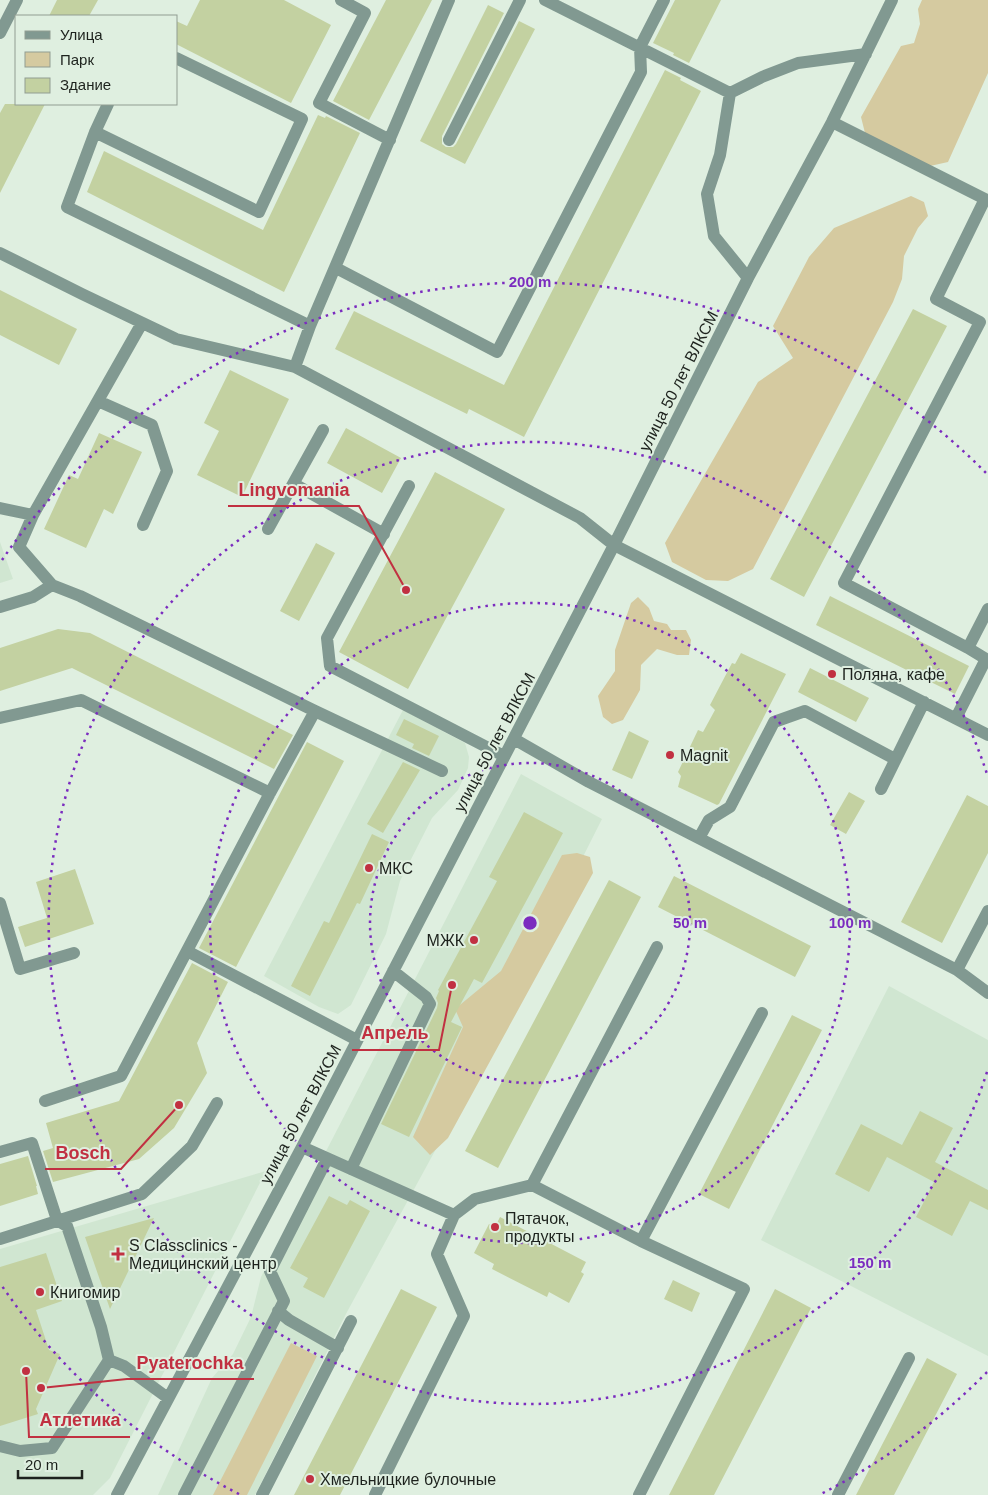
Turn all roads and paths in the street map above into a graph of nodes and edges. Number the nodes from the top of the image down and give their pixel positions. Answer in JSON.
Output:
{"nodes":[{"id":1,"x":17,"y":0,"type":"edge"},
{"id":2,"x":341,"y":0,"type":"edge"},
{"id":3,"x":449,"y":0,"type":"edge"},
{"id":4,"x":520,"y":0,"type":"edge"},
{"id":5,"x":545,"y":0,"type":"edge"},
{"id":6,"x":664,"y":0,"type":"edge"},
{"id":7,"x":892,"y":0,"type":"edge"},
{"id":8,"x":0,"y":32,"type":"edge"},
{"id":9,"x":640,"y":47,"type":"junction"},
{"id":10,"x":866,"y":54,"type":"junction"},
{"id":11,"x":178,"y":59,"type":"edge"},
{"id":12,"x":730,"y":93,"type":"junction"},
{"id":13,"x":108,"y":105,"type":"edge"},
{"id":14,"x":832,"y":122,"type":"junction"},
{"id":15,"x":95,"y":132,"type":"junction"},
{"id":16,"x":390,"y":140,"type":"junction"},
{"id":17,"x":449,"y":140,"type":"dead end"},
{"id":18,"x":987,"y":200,"type":"edge"},
{"id":19,"x":0,"y":253,"type":"edge"},
{"id":20,"x":336,"y":268,"type":"junction"},
{"id":21,"x":748,"y":278,"type":"junction"},
{"id":22,"x":142,"y":324,"type":"junction"},
{"id":23,"x":984,"y":324,"type":"edge"},
{"id":24,"x":310,"y":326,"type":"junction"},
{"id":25,"x":295,"y":367,"type":"junction"},
{"id":26,"x":98,"y":401,"type":"junction"},
{"id":27,"x":323,"y":430,"type":"dead end"},
{"id":28,"x":294,"y":484,"type":"junction"},
{"id":29,"x":409,"y":486,"type":"dead end"},
{"id":30,"x":0,"y":508,"type":"edge"},
{"id":31,"x":33,"y":515,"type":"junction"},
{"id":32,"x":143,"y":525,"type":"dead end"},
{"id":33,"x":268,"y":529,"type":"dead end"},
{"id":34,"x":384,"y":534,"type":"junction"},
{"id":35,"x":614,"y":545,"type":"junction"},
{"id":36,"x":52,"y":585,"type":"junction"},
{"id":37,"x":0,"y":608,"type":"edge"},
{"id":38,"x":988,"y":609,"type":"edge"},
{"id":39,"x":968,"y":648,"type":"junction"},
{"id":40,"x":924,"y":702,"type":"junction"},
{"id":41,"x":315,"y":711,"type":"junction"},
{"id":42,"x":0,"y":718,"type":"edge"},
{"id":43,"x":956,"y":718,"type":"junction"},
{"id":44,"x":988,"y":734,"type":"edge"},
{"id":45,"x":514,"y":739,"type":"junction"},
{"id":46,"x":504,"y":756,"type":"junction"},
{"id":47,"x":895,"y":759,"type":"junction"},
{"id":48,"x":442,"y":771,"type":"dead end"},
{"id":49,"x":881,"y":789,"type":"dead end"},
{"id":50,"x":270,"y":793,"type":"junction"},
{"id":51,"x":698,"y":838,"type":"junction"},
{"id":52,"x":0,"y":903,"type":"edge"},
{"id":53,"x":988,"y":911,"type":"edge"},
{"id":54,"x":658,"y":947,"type":"dead end"},
{"id":55,"x":187,"y":951,"type":"junction"},
{"id":56,"x":74,"y":952,"type":"dead end"},
{"id":57,"x":958,"y":970,"type":"junction"},
{"id":58,"x":393,"y":971,"type":"junction"},
{"id":59,"x":988,"y":992,"type":"edge"},
{"id":60,"x":762,"y":1013,"type":"dead end"},
{"id":61,"x":357,"y":1040,"type":"junction"},
{"id":62,"x":45,"y":1101,"type":"dead end"},
{"id":63,"x":217,"y":1103,"type":"dead end"},
{"id":64,"x":302,"y":1147,"type":"junction"},
{"id":65,"x":0,"y":1152,"type":"edge"},
{"id":66,"x":327,"y":1158,"type":"junction"},
{"id":67,"x":351,"y":1169,"type":"junction"},
{"id":68,"x":532,"y":1185,"type":"junction"},
{"id":69,"x":454,"y":1216,"type":"junction"},
{"id":70,"x":57,"y":1220,"type":"junction"},
{"id":71,"x":0,"y":1239,"type":"edge"},
{"id":72,"x":642,"y":1241,"type":"junction"},
{"id":73,"x":278,"y":1311,"type":"junction"},
{"id":74,"x":351,"y":1321,"type":"dead end"},
{"id":75,"x":338,"y":1348,"type":"junction"},
{"id":76,"x":909,"y":1358,"type":"dead end"},
{"id":77,"x":109,"y":1360,"type":"junction"},
{"id":78,"x":168,"y":1398,"type":"junction"},
{"id":79,"x":0,"y":1446,"type":"edge"},
{"id":80,"x":118,"y":1495,"type":"edge"},
{"id":81,"x":184,"y":1495,"type":"edge"},
{"id":82,"x":262,"y":1495,"type":"edge"},
{"id":83,"x":375,"y":1495,"type":"edge"},
{"id":84,"x":639,"y":1495,"type":"edge"},
{"id":85,"x":838,"y":1495,"type":"edge"}],
"edges":[{"from":1,"to":8,"type":"street"},
{"from":2,"to":16,"type":"street"},
{"from":3,"to":16,"type":"street"},
{"from":4,"to":17,"type":"street"},
{"from":5,"to":9,"type":"street"},
{"from":6,"to":9,"type":"street"},
{"from":7,"to":10,"type":"street","name":"улица 50 лет ВЛКСМ"},
{"from":9,"to":12,"type":"street"},
{"from":9,"to":20,"type":"street"},
{"from":10,"to":12,"type":"street"},
{"from":10,"to":14,"type":"street","name":"улица 50 лет ВЛКСМ"},
{"from":11,"to":15,"type":"street"},
{"from":12,"to":21,"type":"street"},
{"from":13,"to":15,"type":"street"},
{"from":14,"to":18,"type":"street"},
{"from":14,"to":21,"type":"street","name":"улица 50 лет ВЛКСМ"},
{"from":15,"to":24,"type":"street"},
{"from":16,"to":20,"type":"street"},
{"from":18,"to":23,"type":"street"},
{"from":19,"to":22,"type":"street"},
{"from":20,"to":24,"type":"street"},
{"from":21,"to":35,"type":"street","name":"улица 50 лет ВЛКСМ"},
{"from":22,"to":25,"type":"street"},
{"from":22,"to":26,"type":"street"},
{"from":23,"to":39,"type":"street"},
{"from":24,"to":25,"type":"street"},
{"from":25,"to":35,"type":"street"},
{"from":26,"to":31,"type":"street"},
{"from":26,"to":32,"type":"street"},
{"from":27,"to":28,"type":"street"},
{"from":28,"to":33,"type":"street"},
{"from":28,"to":34,"type":"street"},
{"from":29,"to":34,"type":"street"},
{"from":30,"to":31,"type":"street"},
{"from":31,"to":36,"type":"street"},
{"from":34,"to":46,"type":"street"},
{"from":35,"to":40,"type":"street"},
{"from":35,"to":45,"type":"street","name":"улица 50 лет ВЛКСМ"},
{"from":36,"to":37,"type":"street"},
{"from":36,"to":41,"type":"street"},
{"from":38,"to":39,"type":"street"},
{"from":39,"to":43,"type":"street"},
{"from":40,"to":43,"type":"street"},
{"from":40,"to":47,"type":"street"},
{"from":41,"to":48,"type":"street"},
{"from":41,"to":50,"type":"street"},
{"from":42,"to":50,"type":"street"},
{"from":43,"to":44,"type":"street"},
{"from":45,"to":46,"type":"street","name":"улица 50 лет ВЛКСМ"},
{"from":45,"to":51,"type":"street"},
{"from":46,"to":58,"type":"street","name":"улица 50 лет ВЛКСМ"},
{"from":47,"to":49,"type":"street"},
{"from":47,"to":51,"type":"street"},
{"from":50,"to":55,"type":"street"},
{"from":51,"to":57,"type":"street"},
{"from":52,"to":56,"type":"street"},
{"from":53,"to":57,"type":"street"},
{"from":54,"to":68,"type":"street"},
{"from":55,"to":61,"type":"street"},
{"from":55,"to":62,"type":"street"},
{"from":57,"to":59,"type":"street"},
{"from":58,"to":61,"type":"street","name":"улица 50 лет ВЛКСМ"},
{"from":58,"to":67,"type":"street"},
{"from":60,"to":72,"type":"street"},
{"from":61,"to":64,"type":"street","name":"улица 50 лет ВЛКСМ"},
{"from":63,"to":70,"type":"street"},
{"from":64,"to":66,"type":"street"},
{"from":64,"to":78,"type":"street","name":"улица 50 лет ВЛКСМ"},
{"from":65,"to":70,"type":"street"},
{"from":66,"to":67,"type":"street"},
{"from":66,"to":73,"type":"street"},
{"from":67,"to":69,"type":"street"},
{"from":68,"to":69,"type":"street"},
{"from":68,"to":72,"type":"street"},
{"from":69,"to":83,"type":"street"},
{"from":70,"to":71,"type":"street"},
{"from":70,"to":77,"type":"street"},
{"from":72,"to":84,"type":"street"},
{"from":73,"to":75,"type":"street"},
{"from":73,"to":81,"type":"street"},
{"from":74,"to":75,"type":"street"},
{"from":75,"to":82,"type":"street"},
{"from":76,"to":85,"type":"street"},
{"from":77,"to":78,"type":"street"},
{"from":77,"to":79,"type":"street"},
{"from":78,"to":80,"type":"street","name":"улица 50 лет ВЛКСМ"}]}
